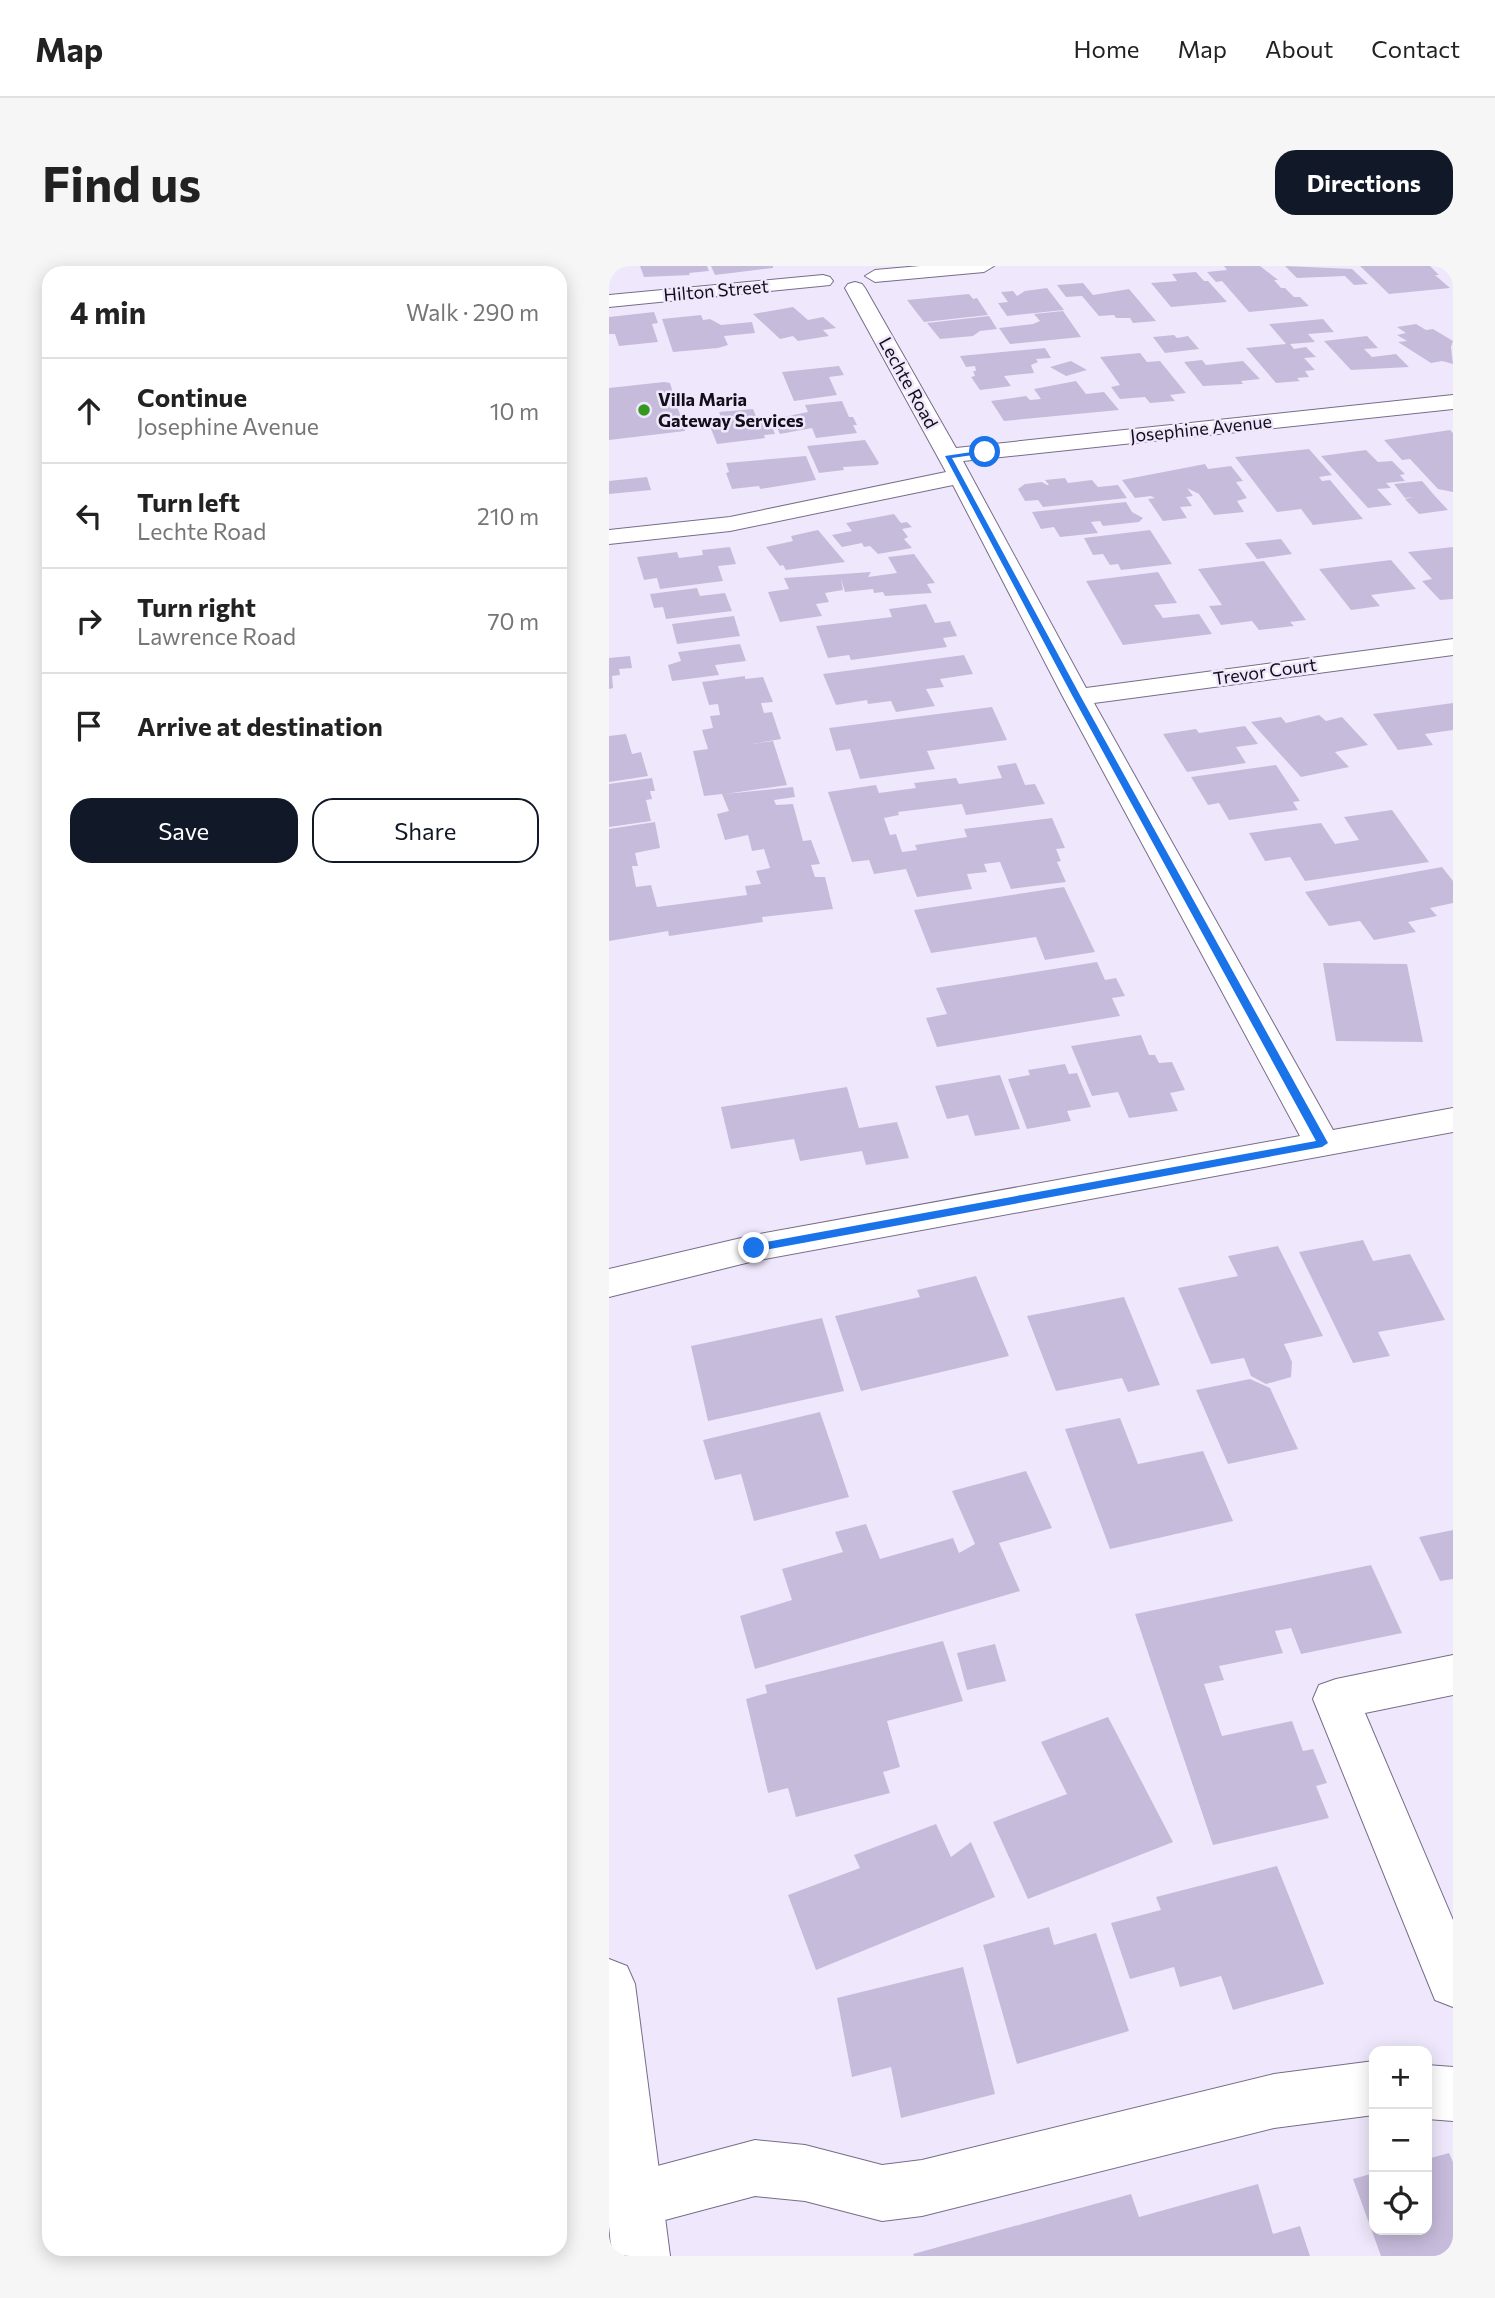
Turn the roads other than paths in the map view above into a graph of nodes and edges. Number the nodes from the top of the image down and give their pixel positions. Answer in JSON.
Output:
{"nodes":[{"id":1,"x":984,"y":266,"type":"edge"},
{"id":2,"x":849,"y":277,"type":"junction"},
{"id":3,"x":609,"y":302,"type":"edge"},
{"id":4,"x":1453,"y":402,"type":"edge"},
{"id":5,"x":954,"y":466,"type":"junction"},
{"id":6,"x":609,"y":537,"type":"edge"},
{"id":7,"x":1453,"y":647,"type":"edge"},
{"id":8,"x":1077,"y":697,"type":"junction"},
{"id":9,"x":1453,"y":1120,"type":"edge"},
{"id":10,"x":1322,"y":1143,"type":"junction"},
{"id":11,"x":609,"y":1283,"type":"edge"},
{"id":12,"x":1453,"y":1675,"type":"edge"},
{"id":13,"x":1453,"y":1982,"type":"edge"},
{"id":14,"x":609,"y":1983,"type":"edge"},
{"id":15,"x":1369,"y":2089,"type":"edge"},
{"id":16,"x":1432,"y":2092,"type":"edge"},
{"id":17,"x":1453,"y":2094,"type":"edge"},
{"id":18,"x":617,"y":2117,"type":"edge"},
{"id":19,"x":635,"y":2200,"type":"junction"},
{"id":20,"x":641,"y":2256,"type":"edge"}],
"edges":[{"from":1,"to":2,"type":"street","name":"Hilton Street"},
{"from":2,"to":3,"type":"street","name":"Hilton Street"},
{"from":2,"to":5,"type":"street","name":"Lechte Road"},
{"from":4,"to":5,"type":"street","name":"Josephine Avenue"},
{"from":5,"to":6,"type":"street","name":"Josephine Avenue"},
{"from":5,"to":8,"type":"street","name":"Lechte Road"},
{"from":7,"to":8,"type":"street","name":"Trevor Court"},
{"from":8,"to":10,"type":"street","name":"Lechte Road"},
{"from":9,"to":10,"type":"street"},
{"from":10,"to":11,"type":"street"},
{"from":12,"to":13,"type":"street"},
{"from":14,"to":18,"type":"street"},
{"from":15,"to":19,"type":"street"},
{"from":16,"to":17,"type":"street"},
{"from":18,"to":19,"type":"street"},
{"from":19,"to":20,"type":"street"}]}
